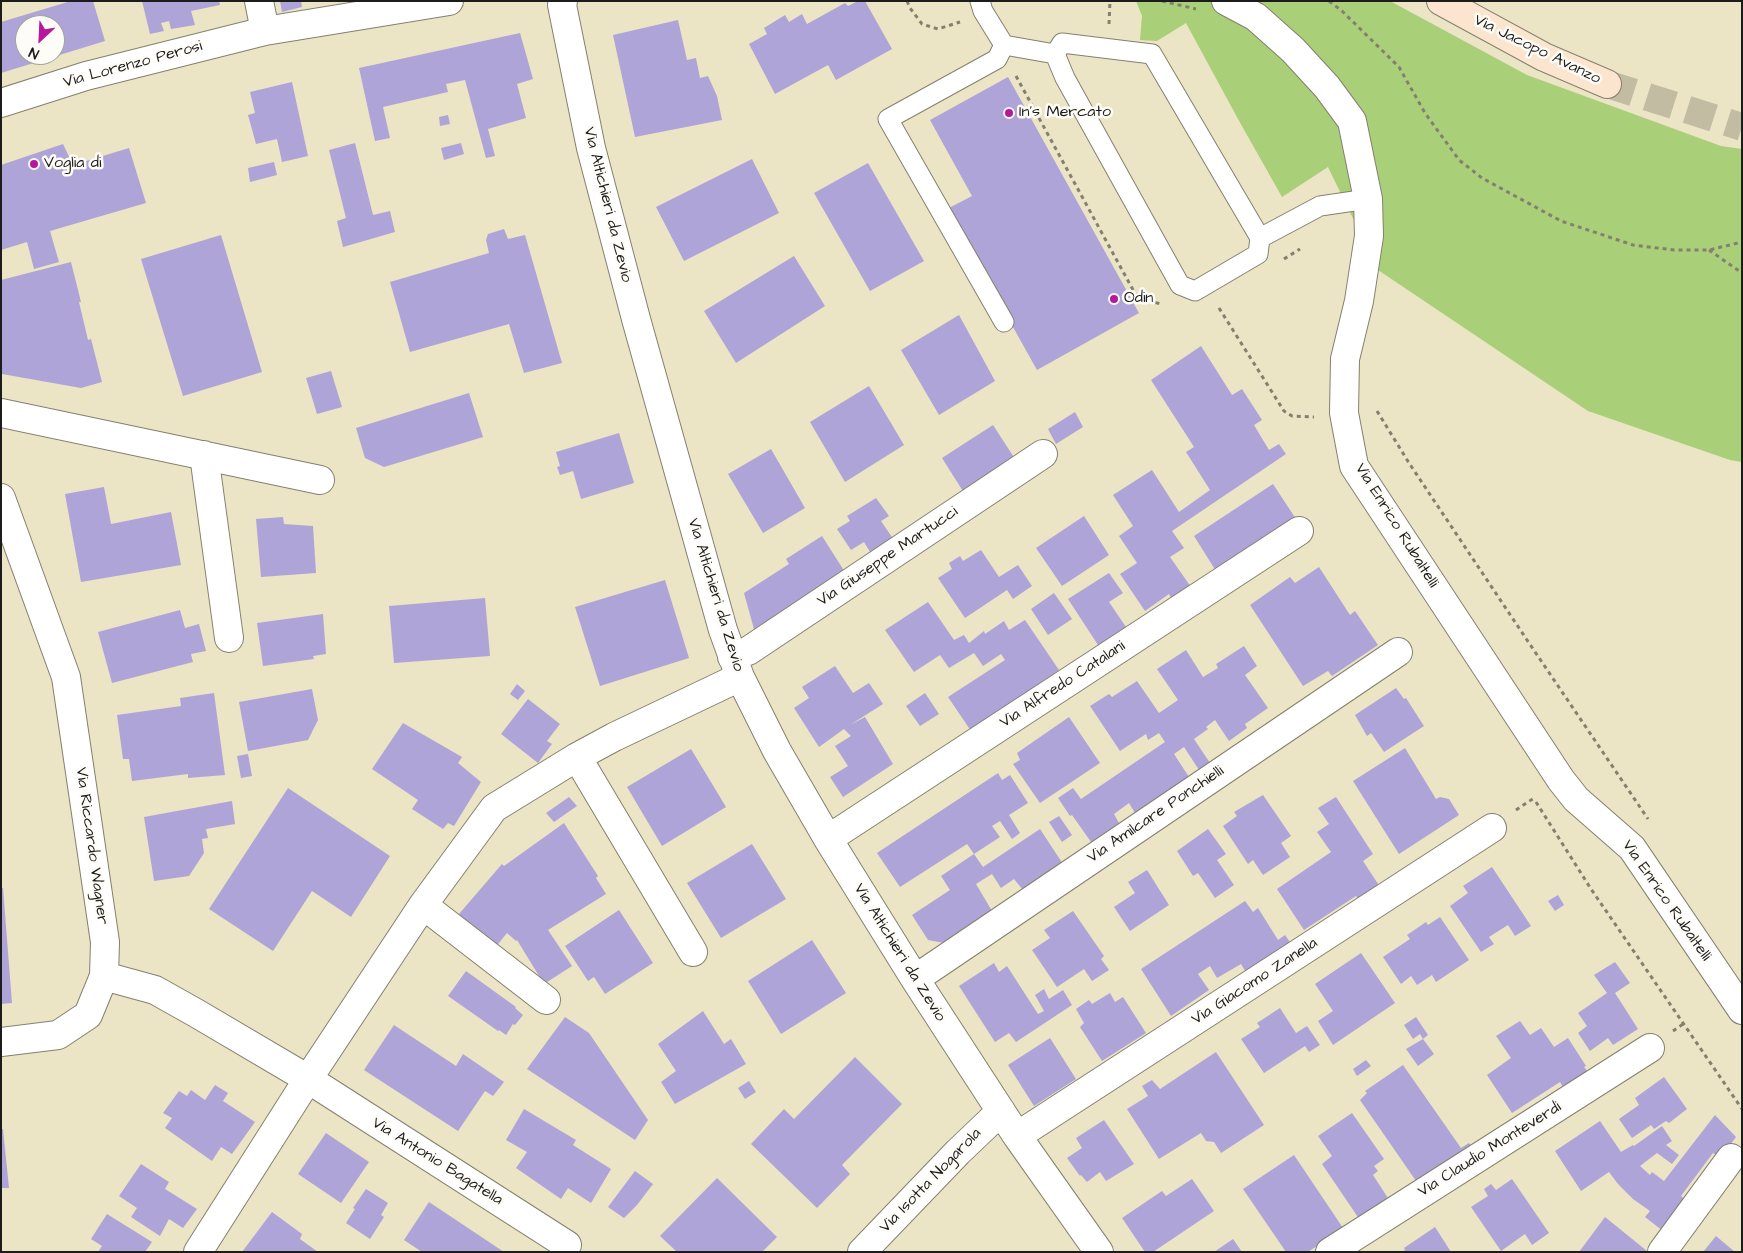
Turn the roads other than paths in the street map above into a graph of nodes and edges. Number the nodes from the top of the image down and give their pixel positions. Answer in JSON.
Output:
{"nodes":[{"id":1,"x":259,"y":1,"type":"edge"},
{"id":2,"x":449,"y":1,"type":"edge"},
{"id":3,"x":563,"y":1,"type":"edge"},
{"id":4,"x":980,"y":1,"type":"edge"},
{"id":5,"x":1226,"y":1,"type":"edge"},
{"id":6,"x":1441,"y":1,"type":"edge"},
{"id":7,"x":265,"y":31,"type":"junction"},
{"id":8,"x":1004,"y":46,"type":"junction"},
{"id":9,"x":1055,"y":54,"type":"junction"},
{"id":10,"x":1607,"y":84,"type":"tunnel mouth"},
{"id":11,"x":1,"y":103,"type":"edge"},
{"id":12,"x":1368,"y":199,"type":"junction"},
{"id":13,"x":1260,"y":238,"type":"junction"},
{"id":14,"x":1004,"y":322,"type":"dead end"},
{"id":15,"x":1,"y":413,"type":"edge"},
{"id":16,"x":1043,"y":454,"type":"dead end"},
{"id":17,"x":204,"y":456,"type":"junction"},
{"id":18,"x":320,"y":480,"type":"dead end"},
{"id":19,"x":1,"y":498,"type":"edge"},
{"id":20,"x":1299,"y":531,"type":"dead end"},
{"id":21,"x":229,"y":638,"type":"dead end"},
{"id":22,"x":1398,"y":652,"type":"dead end"},
{"id":23,"x":736,"y":667,"type":"junction"},
{"id":24,"x":577,"y":757,"type":"junction"},
{"id":25,"x":1492,"y":828,"type":"dead end"},
{"id":26,"x":828,"y":839,"type":"junction"},
{"id":27,"x":424,"y":905,"type":"junction"},
{"id":28,"x":693,"y":952,"type":"dead end"},
{"id":29,"x":104,"y":976,"type":"junction"},
{"id":30,"x":915,"y":979,"type":"junction"},
{"id":31,"x":546,"y":1000,"type":"dead end"},
{"id":32,"x":1742,"y":1010,"type":"edge"},
{"id":33,"x":1,"y":1042,"type":"edge"},
{"id":34,"x":1650,"y":1048,"type":"dead end"},
{"id":35,"x":308,"y":1079,"type":"junction"},
{"id":36,"x":1001,"y":1111,"type":"junction"},
{"id":37,"x":1017,"y":1136,"type":"junction"},
{"id":38,"x":1731,"y":1158,"type":"dead end"},
{"id":39,"x":571,"y":1248,"type":"edge"},
{"id":40,"x":198,"y":1252,"type":"edge"},
{"id":41,"x":862,"y":1252,"type":"edge"},
{"id":42,"x":1099,"y":1252,"type":"edge"},
{"id":43,"x":1330,"y":1252,"type":"edge"},
{"id":44,"x":1662,"y":1252,"type":"edge"}],
"edges":[{"from":1,"to":7,"type":"street"},
{"from":2,"to":7,"type":"street","name":"Via Lorenzo Perosi"},
{"from":3,"to":23,"type":"street","name":"Via Altichieri da Zevio"},
{"from":4,"to":8,"type":"lane"},
{"from":5,"to":12,"type":"street","name":"Via Enrico Rubaltelli"},
{"from":6,"to":10,"type":"main road","name":"Via Jacopo Avanzo"},
{"from":7,"to":11,"type":"street","name":"Via Lorenzo Perosi"},
{"from":8,"to":9,"type":"lane"},
{"from":8,"to":14,"type":"lane"},
{"from":9,"to":13,"type":"lane"},
{"from":9,"to":13,"type":"lane"},
{"from":12,"to":13,"type":"lane"},
{"from":12,"to":32,"type":"street","name":"Via Enrico Rubaltelli"},
{"from":15,"to":17,"type":"street"},
{"from":16,"to":23,"type":"street","name":"Via Giuseppe Martucci"},
{"from":17,"to":18,"type":"street"},
{"from":17,"to":21,"type":"street"},
{"from":19,"to":29,"type":"street","name":"Via Riccardo Wagner"},
{"from":20,"to":26,"type":"street","name":"Via Alfredo Catalani"},
{"from":22,"to":30,"type":"street","name":"Via Amilcare Ponchielli"},
{"from":23,"to":24,"type":"street"},
{"from":23,"to":26,"type":"street","name":"Via Altichieri da Zevio"},
{"from":24,"to":27,"type":"street"},
{"from":24,"to":28,"type":"street"},
{"from":25,"to":37,"type":"street","name":"Via Giacomo Zanella"},
{"from":26,"to":30,"type":"street","name":"Via Altichieri da Zevio"},
{"from":27,"to":31,"type":"street"},
{"from":27,"to":35,"type":"street"},
{"from":29,"to":33,"type":"street","name":"Via Riccardo Wagner"},
{"from":29,"to":35,"type":"street"},
{"from":30,"to":36,"type":"street","name":"Via Altichieri da Zevio"},
{"from":34,"to":43,"type":"street","name":"Via Claudio Monteverdi"},
{"from":35,"to":39,"type":"street","name":"Via Antonio Bagatella"},
{"from":35,"to":40,"type":"street"},
{"from":36,"to":37,"type":"street","name":"Via Altichieri da Zevio"},
{"from":36,"to":41,"type":"street","name":"Via Isotta Nogarola"},
{"from":37,"to":42,"type":"street","name":"Via Altichieri da Zevio"},
{"from":38,"to":44,"type":"street"}]}
